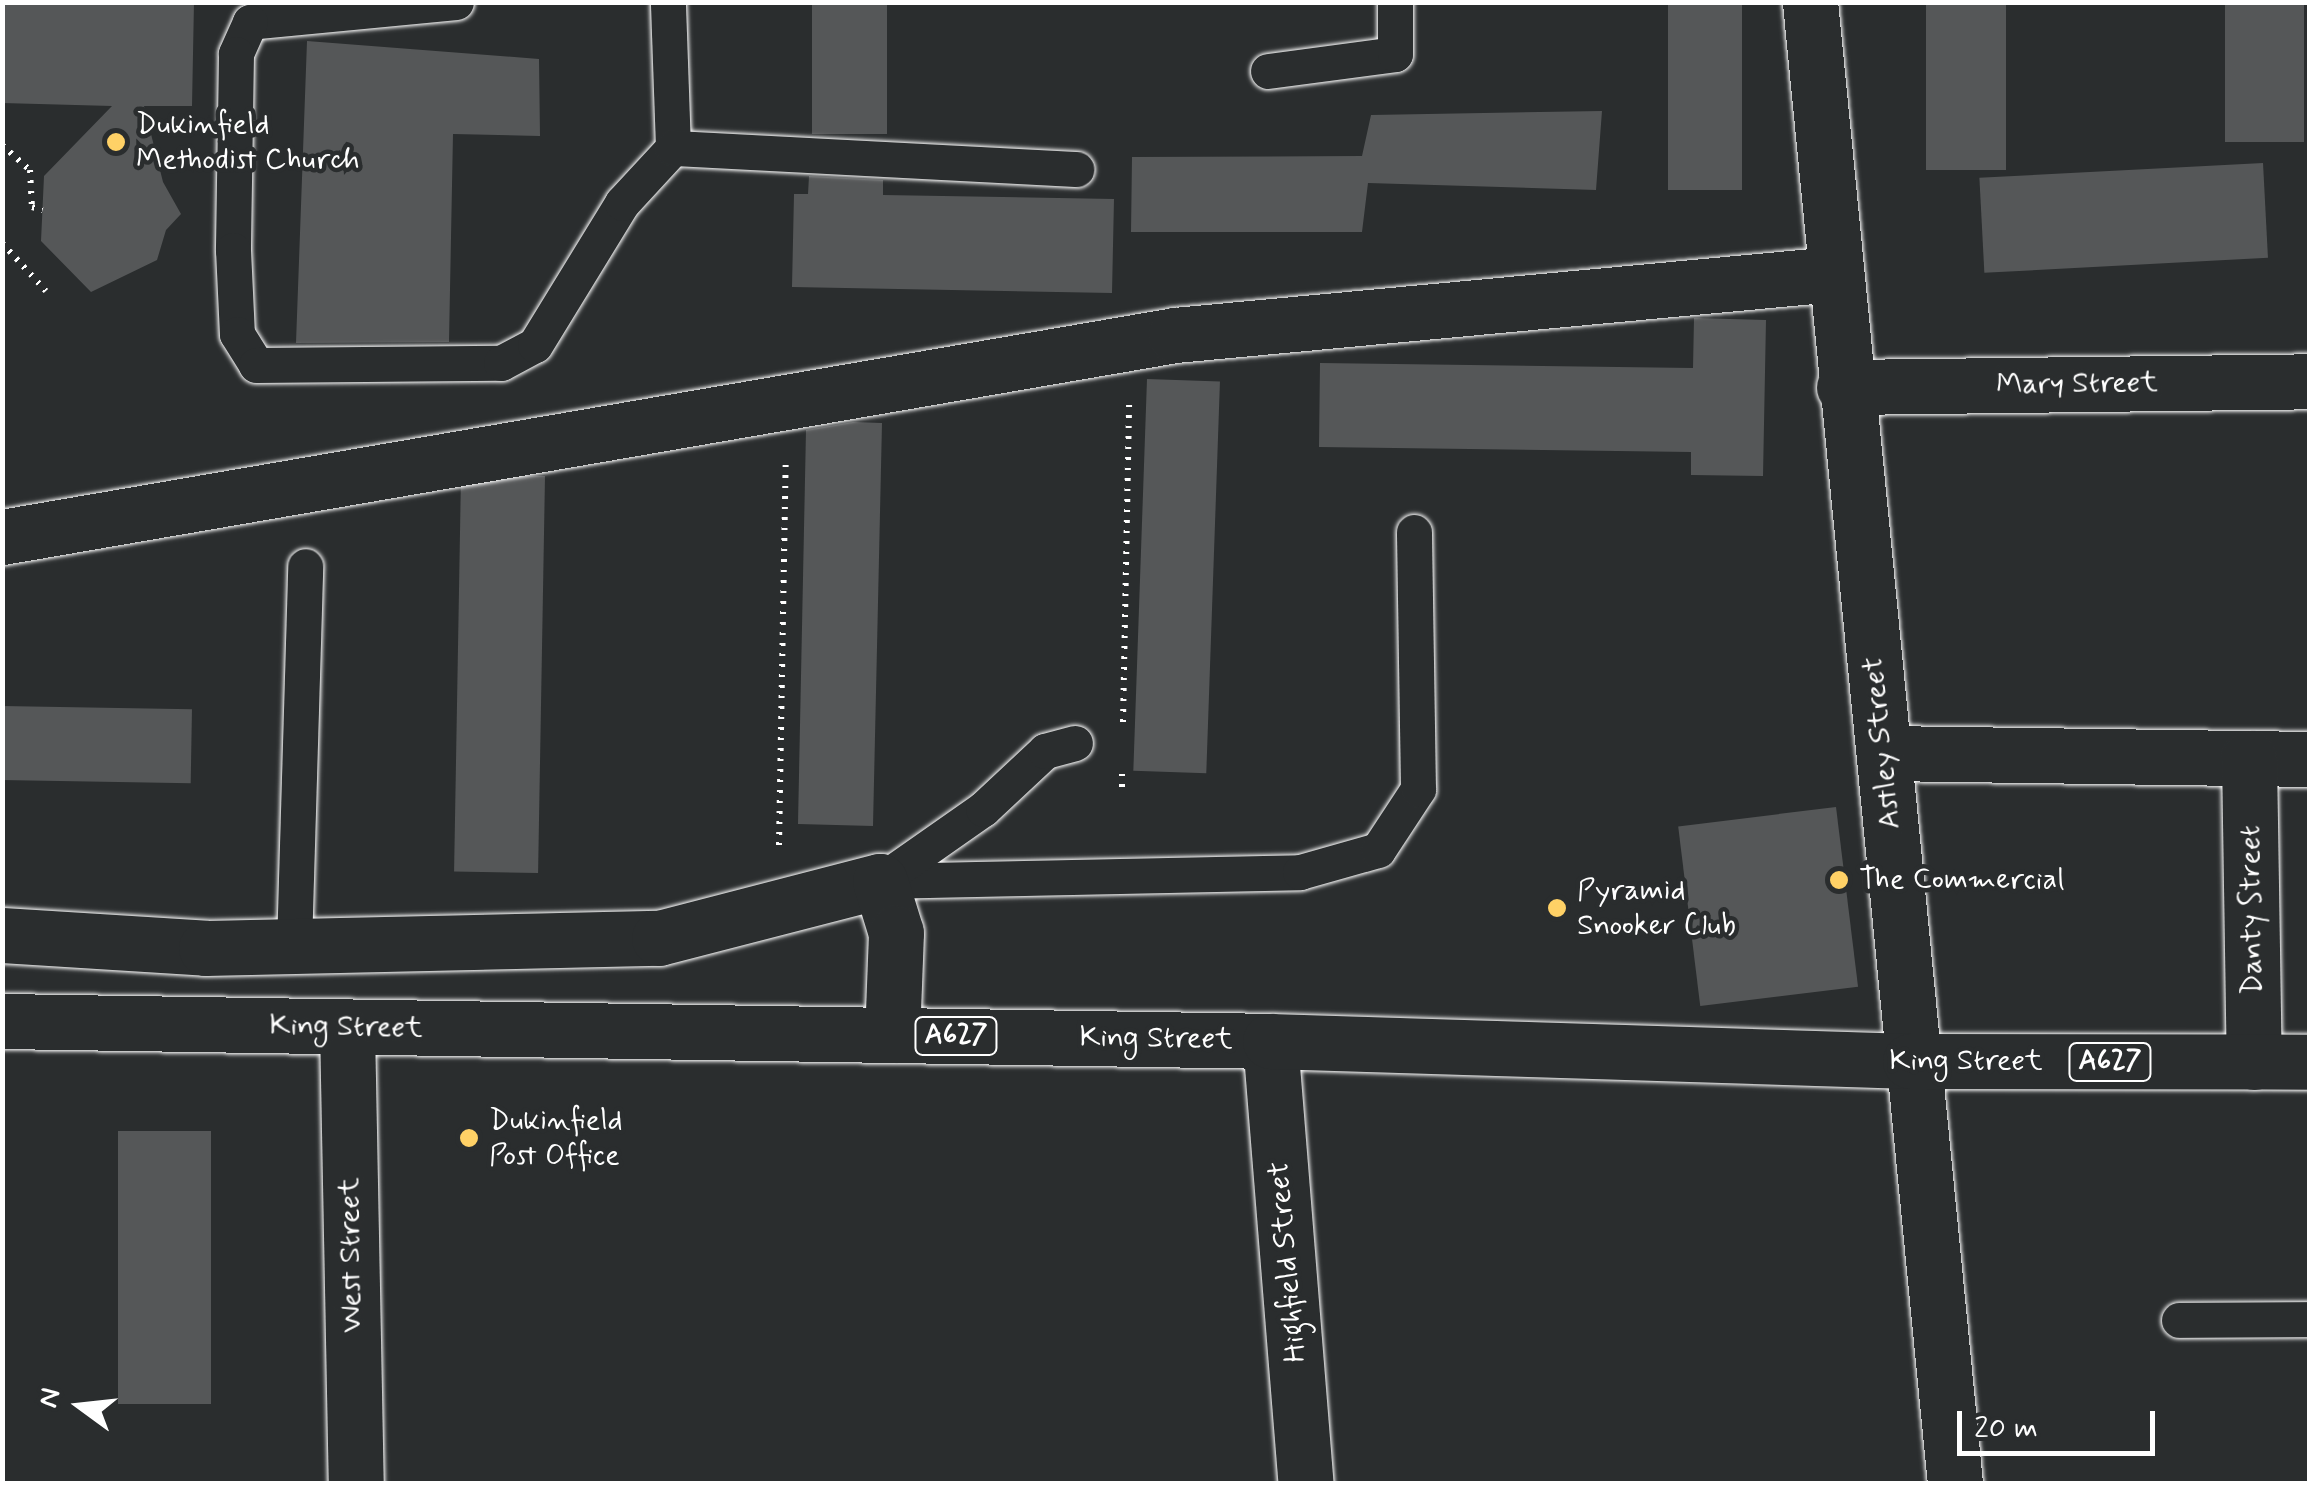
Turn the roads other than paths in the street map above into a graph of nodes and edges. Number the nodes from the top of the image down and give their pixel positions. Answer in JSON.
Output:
{"nodes":[{"id":1,"x":456,"y":2,"type":"edge"},
{"id":2,"x":668,"y":2,"type":"edge"},
{"id":3,"x":1394,"y":2,"type":"edge"},
{"id":4,"x":1810,"y":2,"type":"edge"},
{"id":5,"x":1268,"y":71,"type":"dead end"},
{"id":6,"x":673,"y":148,"type":"junction"},
{"id":7,"x":1076,"y":169,"type":"dead end"},
{"id":8,"x":1834,"y":274,"type":"junction"},
{"id":9,"x":2310,"y":381,"type":"edge"},
{"id":10,"x":1844,"y":387,"type":"junction"},
{"id":11,"x":1414,"y":532,"type":"dead end"},
{"id":12,"x":2,"y":537,"type":"edge"},
{"id":13,"x":306,"y":566,"type":"dead end"},
{"id":14,"x":1075,"y":743,"type":"dead end"},
{"id":15,"x":1884,"y":752,"type":"junction"},
{"id":16,"x":2249,"y":758,"type":"junction"},
{"id":17,"x":2310,"y":759,"type":"edge"},
{"id":18,"x":880,"y":882,"type":"junction"},
{"id":19,"x":2,"y":935,"type":"edge"},
{"id":20,"x":294,"y":946,"type":"junction"},
{"id":21,"x":2,"y":1022,"type":"edge"},
{"id":22,"x":347,"y":1027,"type":"junction"},
{"id":23,"x":892,"y":1034,"type":"junction"},
{"id":24,"x":1270,"y":1041,"type":"junction"},
{"id":25,"x":1910,"y":1061,"type":"junction"},
{"id":26,"x":2254,"y":1062,"type":"junction"},
{"id":27,"x":2310,"y":1062,"type":"edge"},
{"id":28,"x":2310,"y":1319,"type":"edge"},
{"id":29,"x":2179,"y":1320,"type":"dead end"},
{"id":30,"x":356,"y":1484,"type":"edge"},
{"id":31,"x":1306,"y":1484,"type":"edge"},
{"id":32,"x":1955,"y":1484,"type":"edge"}],
"edges":[{"from":1,"to":6,"type":"lane"},
{"from":2,"to":6,"type":"lane"},
{"from":3,"to":5,"type":"lane"},
{"from":4,"to":8,"type":"street","name":"Astley Street"},
{"from":6,"to":7,"type":"lane"},
{"from":8,"to":10,"type":"street","name":"Astley Street"},
{"from":8,"to":12,"type":"street"},
{"from":9,"to":10,"type":"street","name":"Mary Street"},
{"from":10,"to":15,"type":"street","name":"Astley Street"},
{"from":11,"to":18,"type":"lane"},
{"from":13,"to":20,"type":"lane"},
{"from":14,"to":18,"type":"lane"},
{"from":15,"to":16,"type":"street"},
{"from":15,"to":25,"type":"street","name":"Astley Street"},
{"from":16,"to":17,"type":"street"},
{"from":16,"to":26,"type":"street","name":"Danty Street"},
{"from":18,"to":20,"type":"street"},
{"from":18,"to":23,"type":"street"},
{"from":19,"to":20,"type":"street"},
{"from":21,"to":22,"type":"street","name":"King Street","number":"A627"},
{"from":22,"to":23,"type":"street","name":"King Street","number":"A627"},
{"from":22,"to":30,"type":"street","name":"West Street"},
{"from":23,"to":24,"type":"street","name":"King Street","number":"A627"},
{"from":24,"to":25,"type":"street","name":"King Street","number":"A627"},
{"from":24,"to":31,"type":"street","name":"Highfield Street"},
{"from":25,"to":26,"type":"street","name":"King Street","number":"A627"},
{"from":25,"to":32,"type":"street","name":"Astley Street"},
{"from":26,"to":27,"type":"street","name":"King Street","number":"A627"},
{"from":28,"to":29,"type":"lane"}]}
